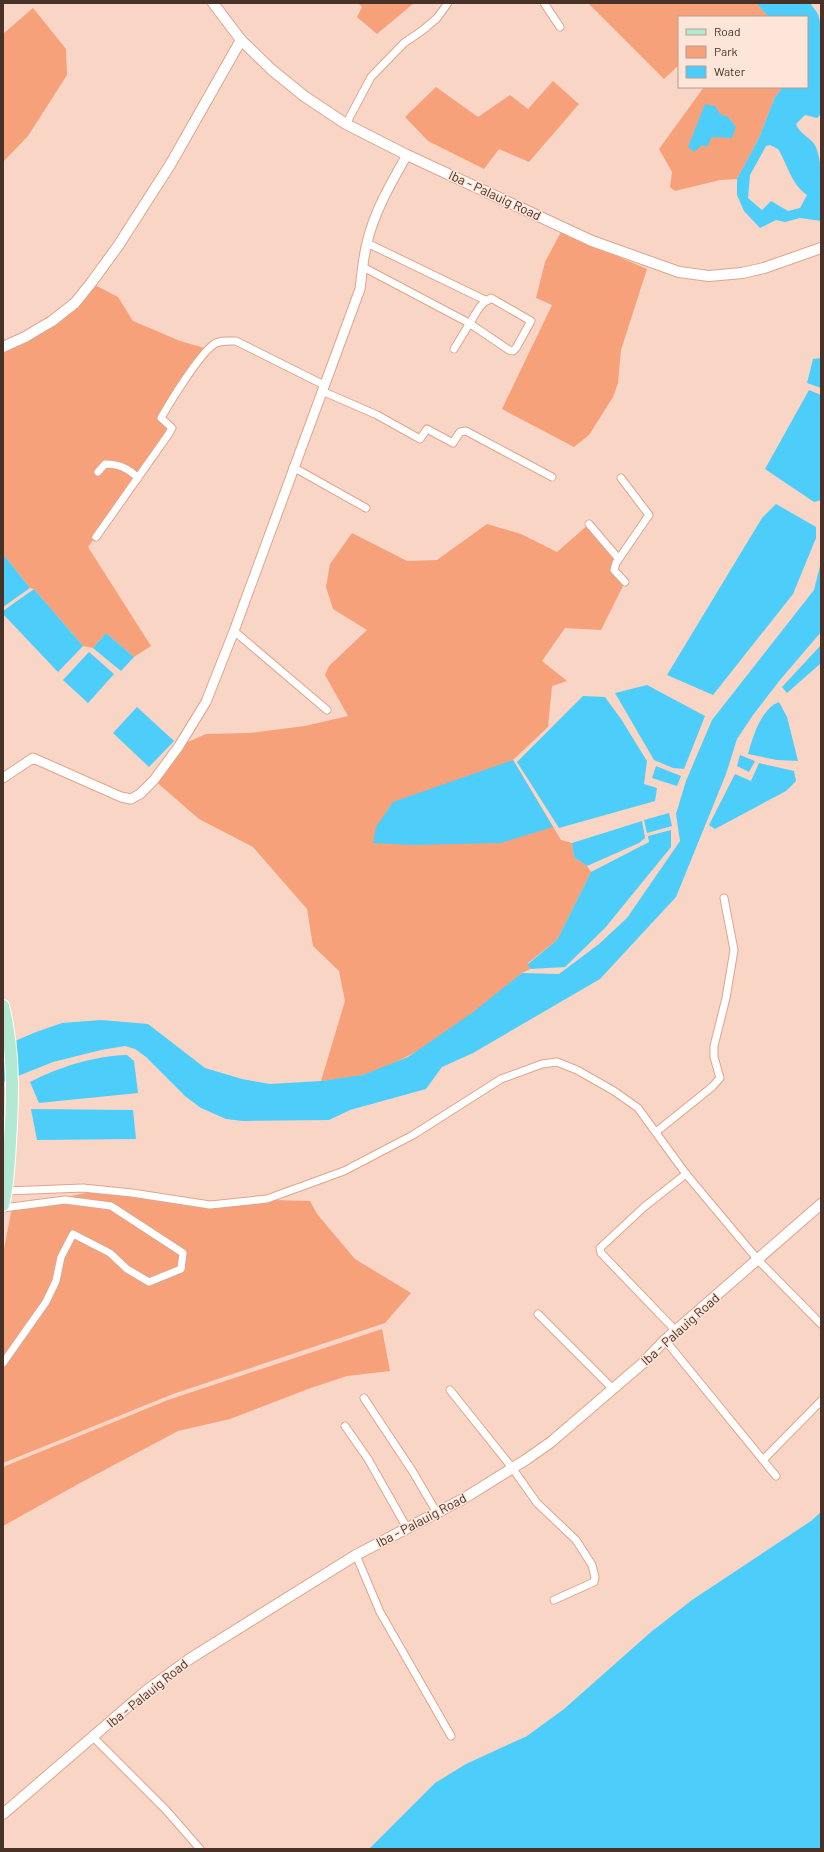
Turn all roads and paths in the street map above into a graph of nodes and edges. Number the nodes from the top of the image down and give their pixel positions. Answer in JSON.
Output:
{"nodes":[{"id":1,"x":213,"y":3,"type":"edge"},
{"id":2,"x":448,"y":3,"type":"edge"},
{"id":3,"x":544,"y":3,"type":"edge"},
{"id":4,"x":560,"y":28,"type":"dead end"},
{"id":5,"x":242,"y":40,"type":"junction"},
{"id":6,"x":346,"y":124,"type":"junction"},
{"id":7,"x":407,"y":155,"type":"junction"},
{"id":8,"x":367,"y":243,"type":"junction"},
{"id":9,"x":821,"y":248,"type":"edge"},
{"id":10,"x":363,"y":267,"type":"junction"},
{"id":11,"x":486,"y":300,"type":"junction"},
{"id":12,"x":469,"y":323,"type":"junction"},
{"id":13,"x":3,"y":347,"type":"edge"},
{"id":14,"x":454,"y":349,"type":"dead end"},
{"id":15,"x":323,"y":388,"type":"junction"},
{"id":16,"x":293,"y":467,"type":"junction"},
{"id":17,"x":98,"y":472,"type":"dead end"},
{"id":18,"x":552,"y":477,"type":"dead end"},
{"id":19,"x":138,"y":478,"type":"junction"},
{"id":20,"x":621,"y":478,"type":"dead end"},
{"id":21,"x":366,"y":508,"type":"dead end"},
{"id":22,"x":589,"y":524,"type":"dead end"},
{"id":23,"x":96,"y":537,"type":"dead end"},
{"id":24,"x":618,"y":558,"type":"junction"},
{"id":25,"x":625,"y":582,"type":"dead end"},
{"id":26,"x":234,"y":631,"type":"junction"},
{"id":27,"x":327,"y":710,"type":"dead end"},
{"id":28,"x":3,"y":778,"type":"edge"},
{"id":29,"x":724,"y":898,"type":"dead end"},
{"id":30,"x":3,"y":1006,"type":"edge"},
{"id":31,"x":656,"y":1132,"type":"junction"},
{"id":32,"x":6,"y":1170,"type":"edge"},
{"id":33,"x":686,"y":1174,"type":"junction"},
{"id":34,"x":7,"y":1190,"type":"junction"},
{"id":35,"x":821,"y":1204,"type":"edge"},
{"id":36,"x":3,"y":1207,"type":"edge"},
{"id":37,"x":758,"y":1260,"type":"junction"},
{"id":38,"x":538,"y":1314,"type":"dead end"},
{"id":39,"x":821,"y":1324,"type":"edge"},
{"id":40,"x":676,"y":1330,"type":"junction"},
{"id":41,"x":665,"y":1340,"type":"junction"},
{"id":42,"x":3,"y":1363,"type":"edge"},
{"id":43,"x":612,"y":1388,"type":"junction"},
{"id":44,"x":450,"y":1390,"type":"dead end"},
{"id":45,"x":364,"y":1398,"type":"dead end"},
{"id":46,"x":821,"y":1401,"type":"edge"},
{"id":47,"x":345,"y":1426,"type":"dead end"},
{"id":48,"x":763,"y":1460,"type":"junction"},
{"id":49,"x":513,"y":1469,"type":"junction"},
{"id":50,"x":776,"y":1476,"type":"dead end"},
{"id":51,"x":437,"y":1513,"type":"junction"},
{"id":52,"x":407,"y":1528,"type":"junction"},
{"id":53,"x":356,"y":1555,"type":"junction"},
{"id":54,"x":554,"y":1600,"type":"dead end"},
{"id":55,"x":450,"y":1736,"type":"dead end"},
{"id":56,"x":93,"y":1737,"type":"junction"},
{"id":57,"x":3,"y":1814,"type":"edge"},
{"id":58,"x":200,"y":1849,"type":"edge"}],
"edges":[{"from":1,"to":5,"type":"main road","name":"Iba - Palauig Road"},
{"from":2,"to":6,"type":"street"},
{"from":3,"to":4,"type":"street"},
{"from":5,"to":6,"type":"main road","name":"Iba - Palauig Road"},
{"from":5,"to":13,"type":"main road"},
{"from":6,"to":7,"type":"main road","name":"Iba - Palauig Road"},
{"from":7,"to":8,"type":"street"},
{"from":7,"to":9,"type":"main road","name":"Iba - Palauig Road"},
{"from":8,"to":10,"type":"street"},
{"from":8,"to":11,"type":"street"},
{"from":10,"to":12,"type":"street"},
{"from":10,"to":15,"type":"street"},
{"from":11,"to":12,"type":"street"},
{"from":11,"to":12,"type":"street"},
{"from":12,"to":14,"type":"street"},
{"from":15,"to":16,"type":"street"},
{"from":15,"to":18,"type":"street"},
{"from":15,"to":19,"type":"street"},
{"from":16,"to":21,"type":"street"},
{"from":16,"to":26,"type":"street"},
{"from":17,"to":19,"type":"street"},
{"from":19,"to":23,"type":"street"},
{"from":20,"to":24,"type":"street"},
{"from":22,"to":24,"type":"street"},
{"from":24,"to":25,"type":"street"},
{"from":26,"to":27,"type":"street"},
{"from":26,"to":28,"type":"street"},
{"from":29,"to":31,"type":"street"},
{"from":30,"to":32,"type":"main road"},
{"from":31,"to":33,"type":"street"},
{"from":31,"to":34,"type":"street"},
{"from":32,"to":34,"type":"main road"},
{"from":33,"to":37,"type":"street"},
{"from":33,"to":40,"type":"street"},
{"from":34,"to":36,"type":"main road"},
{"from":35,"to":37,"type":"main road","name":"Iba - Palauig Road"},
{"from":36,"to":42,"type":"street"},
{"from":37,"to":39,"type":"street"},
{"from":37,"to":40,"type":"main road","name":"Iba - Palauig Road"},
{"from":38,"to":43,"type":"street"},
{"from":40,"to":41,"type":"main road","name":"Iba - Palauig Road"},
{"from":41,"to":43,"type":"main road","name":"Iba - Palauig Road"},
{"from":41,"to":48,"type":"street"},
{"from":43,"to":49,"type":"main road","name":"Iba - Palauig Road"},
{"from":44,"to":49,"type":"street"},
{"from":45,"to":51,"type":"street"},
{"from":46,"to":48,"type":"street"},
{"from":47,"to":52,"type":"street"},
{"from":48,"to":50,"type":"street"},
{"from":49,"to":51,"type":"main road","name":"Iba - Palauig Road"},
{"from":49,"to":54,"type":"street"},
{"from":51,"to":52,"type":"main road","name":"Iba - Palauig Road"},
{"from":52,"to":53,"type":"main road","name":"Iba - Palauig Road"},
{"from":53,"to":55,"type":"street"},
{"from":53,"to":56,"type":"main road","name":"Iba - Palauig Road"},
{"from":56,"to":57,"type":"main road","name":"Iba - Palauig Road"},
{"from":56,"to":58,"type":"street"}]}
